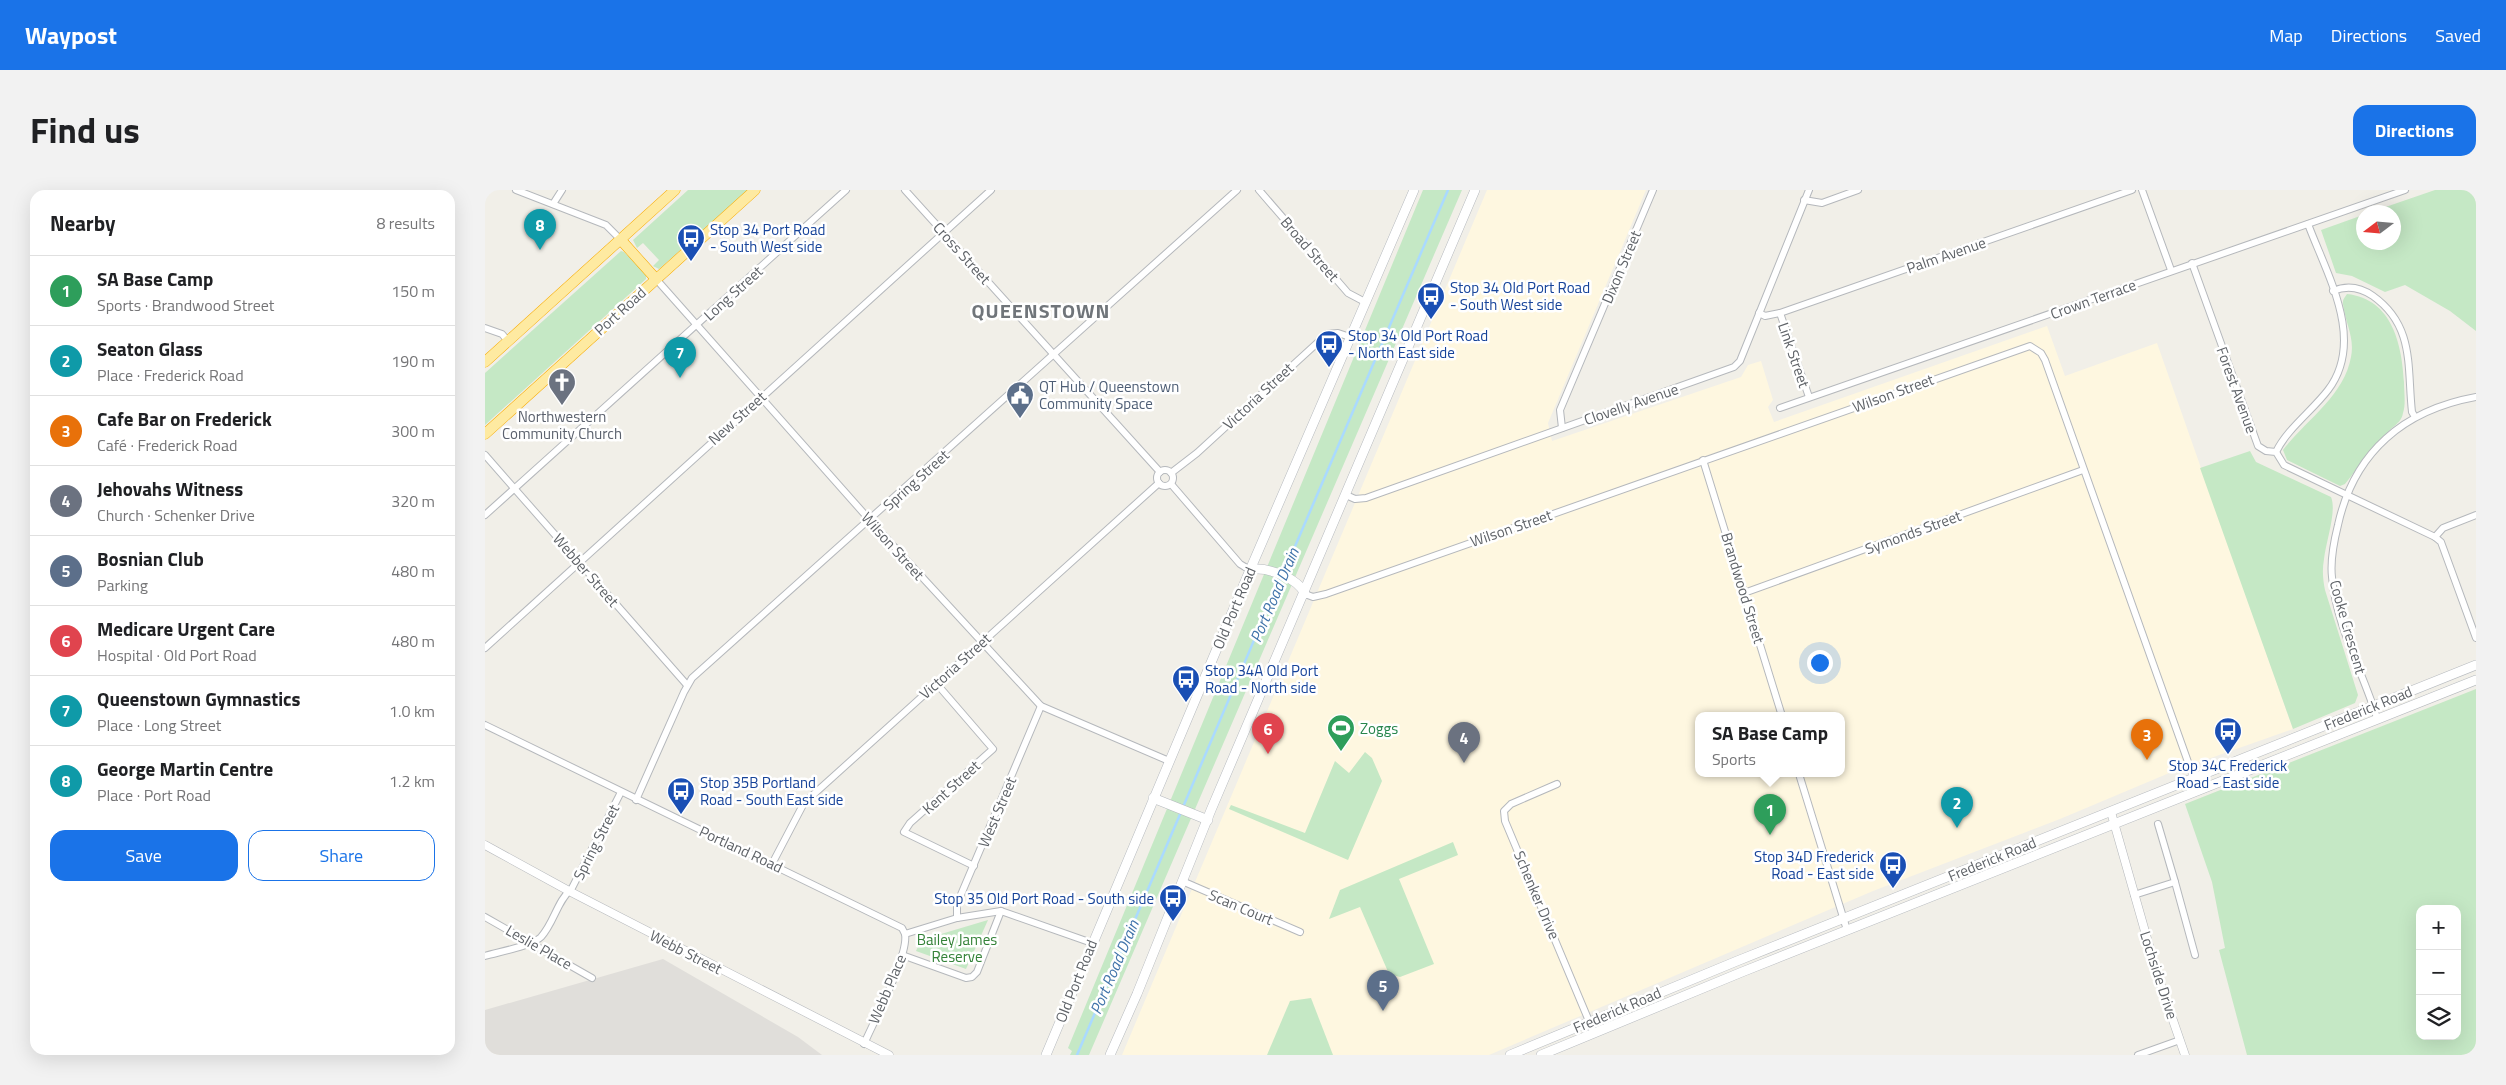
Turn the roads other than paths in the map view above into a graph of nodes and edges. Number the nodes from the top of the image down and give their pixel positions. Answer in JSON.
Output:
{"nodes":[{"id":1,"x":516,"y":190,"type":"edge"},
{"id":2,"x":562,"y":190,"type":"edge"},
{"id":3,"x":675,"y":190,"type":"edge"},
{"id":4,"x":755,"y":190,"type":"edge"},
{"id":5,"x":846,"y":190,"type":"edge"},
{"id":6,"x":905,"y":190,"type":"edge"},
{"id":7,"x":991,"y":190,"type":"edge"},
{"id":8,"x":1237,"y":190,"type":"edge"},
{"id":9,"x":1259,"y":190,"type":"edge"},
{"id":10,"x":1414,"y":190,"type":"edge"},
{"id":11,"x":1475,"y":190,"type":"edge"},
{"id":12,"x":1653,"y":190,"type":"edge"},
{"id":13,"x":1809,"y":190,"type":"edge"},
{"id":14,"x":1858,"y":190,"type":"edge"},
{"id":15,"x":2133,"y":190,"type":"edge"},
{"id":16,"x":2142,"y":190,"type":"edge"},
{"id":17,"x":2405,"y":190,"type":"edge"},
{"id":18,"x":1804,"y":200,"type":"junction"},
{"id":19,"x":553,"y":204,"type":"junction"},
{"id":20,"x":2309,"y":224,"type":"junction"},
{"id":21,"x":943,"y":233,"type":"junction"},
{"id":22,"x":621,"y":240,"type":"junction"},
{"id":23,"x":2192,"y":263,"type":"junction"},
{"id":24,"x":2171,"y":270,"type":"junction"},
{"id":25,"x":656,"y":279,"type":"junction"},
{"id":26,"x":2333,"y":290,"type":"junction"},
{"id":27,"x":1365,"y":302,"type":"junction"},
{"id":28,"x":1759,"y":313,"type":"junction"},
{"id":29,"x":1780,"y":313,"type":"junction"},
{"id":30,"x":697,"y":325,"type":"junction"},
{"id":31,"x":485,"y":328,"type":"edge"},
{"id":32,"x":1350,"y":337,"type":"junction"},
{"id":33,"x":508,"y":341,"type":"junction"},
{"id":34,"x":1054,"y":355,"type":"junction"},
{"id":35,"x":485,"y":362,"type":"edge"},
{"id":36,"x":760,"y":397,"type":"junction"},
{"id":37,"x":1809,"y":397,"type":"junction"},
{"id":38,"x":2476,"y":398,"type":"edge"},
{"id":39,"x":1780,"y":408,"type":"dead end"},
{"id":40,"x":2415,"y":417,"type":"junction"},
{"id":41,"x":1562,"y":428,"type":"junction"},
{"id":42,"x":485,"y":434,"type":"edge"},
{"id":43,"x":2276,"y":452,"type":"junction"},
{"id":44,"x":485,"y":455,"type":"edge"},
{"id":45,"x":1703,"y":460,"type":"junction"},
{"id":46,"x":2083,"y":470,"type":"junction"},
{"id":47,"x":1159,"y":472,"type":"junction"},
{"id":48,"x":1171,"y":473,"type":"junction"},
{"id":49,"x":1159,"y":483,"type":"junction"},
{"id":50,"x":1171,"y":484,"type":"junction"},
{"id":51,"x":515,"y":489,"type":"junction"},
{"id":52,"x":2347,"y":494,"type":"junction"},
{"id":53,"x":1346,"y":495,"type":"junction"},
{"id":54,"x":485,"y":515,"type":"edge"},
{"id":55,"x":2476,"y":515,"type":"edge"},
{"id":56,"x":870,"y":521,"type":"junction"},
{"id":57,"x":2435,"y":536,"type":"junction"},
{"id":58,"x":579,"y":562,"type":"junction"},
{"id":59,"x":1250,"y":570,"type":"junction"},
{"id":60,"x":1744,"y":593,"type":"junction"},
{"id":61,"x":1305,"y":594,"type":"junction"},
{"id":62,"x":2476,"y":638,"type":"edge"},
{"id":63,"x":981,"y":643,"type":"junction"},
{"id":64,"x":485,"y":648,"type":"edge"},
{"id":65,"x":2476,"y":665,"type":"edge"},
{"id":66,"x":2476,"y":680,"type":"edge"},
{"id":67,"x":936,"y":683,"type":"junction"},
{"id":68,"x":687,"y":685,"type":"junction"},
{"id":69,"x":1041,"y":706,"type":"junction"},
{"id":70,"x":2373,"y":706,"type":"junction"},
{"id":71,"x":1781,"y":712,"type":"edge"},
{"id":72,"x":2377,"y":718,"type":"junction"},
{"id":73,"x":485,"y":725,"type":"edge"},
{"id":74,"x":1169,"y":762,"type":"junction"},
{"id":75,"x":1800,"y":777,"type":"edge"},
{"id":76,"x":2194,"y":778,"type":"junction"},
{"id":77,"x":1557,"y":784,"type":"dead end"},
{"id":78,"x":2198,"y":790,"type":"junction"},
{"id":79,"x":621,"y":792,"type":"junction"},
{"id":80,"x":1153,"y":798,"type":"junction"},
{"id":81,"x":636,"y":800,"type":"junction"},
{"id":82,"x":2111,"y":812,"type":"junction"},
{"id":83,"x":1208,"y":820,"type":"junction"},
{"id":84,"x":2114,"y":824,"type":"junction"},
{"id":85,"x":2158,"y":824,"type":"dead end"},
{"id":86,"x":485,"y":845,"type":"edge"},
{"id":87,"x":772,"y":864,"type":"junction"},
{"id":88,"x":974,"y":866,"type":"junction"},
{"id":89,"x":1182,"y":881,"type":"junction"},
{"id":90,"x":2175,"y":882,"type":"junction"},
{"id":91,"x":569,"y":891,"type":"junction"},
{"id":92,"x":2135,"y":895,"type":"junction"},
{"id":93,"x":1001,"y":910,"type":"junction"},
{"id":94,"x":485,"y":917,"type":"edge"},
{"id":95,"x":957,"y":918,"type":"junction"},
{"id":96,"x":1843,"y":918,"type":"junction"},
{"id":97,"x":1847,"y":930,"type":"junction"},
{"id":98,"x":1300,"y":932,"type":"dead end"},
{"id":99,"x":905,"y":934,"type":"junction"},
{"id":100,"x":530,"y":943,"type":"junction"},
{"id":101,"x":1092,"y":943,"type":"junction"},
{"id":102,"x":902,"y":955,"type":"junction"},
{"id":103,"x":2195,"y":955,"type":"dead end"},
{"id":104,"x":485,"y":956,"type":"edge"},
{"id":105,"x":592,"y":978,"type":"dead end"},
{"id":106,"x":1590,"y":1022,"type":"junction"},
{"id":107,"x":1594,"y":1033,"type":"junction"},
{"id":108,"x":2180,"y":1040,"type":"junction"},
{"id":109,"x":864,"y":1044,"type":"junction"},
{"id":110,"x":889,"y":1055,"type":"edge"},
{"id":111,"x":1046,"y":1055,"type":"edge"},
{"id":112,"x":1110,"y":1055,"type":"edge"},
{"id":113,"x":1510,"y":1055,"type":"edge"},
{"id":114,"x":1541,"y":1055,"type":"edge"},
{"id":115,"x":2138,"y":1055,"type":"edge"},
{"id":116,"x":2185,"y":1055,"type":"edge"}],
"edges":[{"from":1,"to":19,"type":"street"},
{"from":2,"to":19,"type":"street"},
{"from":3,"to":22,"type":"highway"},
{"from":4,"to":25,"type":"highway","name":"Port Road"},
{"from":5,"to":30,"type":"street","name":"Long Street"},
{"from":6,"to":21,"type":"street","name":"Cross Street"},
{"from":7,"to":21,"type":"street","name":"New Street"},
{"from":8,"to":34,"type":"street","name":"Spring Street"},
{"from":9,"to":27,"type":"street","name":"Broad Street"},
{"from":10,"to":27,"type":"main road","name":"Old Port Road"},
{"from":11,"to":53,"type":"main road"},
{"from":12,"to":41,"type":"street","name":"Dixon Street"},
{"from":13,"to":18,"type":"street","name":"Clovelly Avenue"},
{"from":14,"to":18,"type":"street"},
{"from":15,"to":29,"type":"street","name":"Palm Avenue"},
{"from":16,"to":24,"type":"street"},
{"from":17,"to":20,"type":"street","name":"Crown Terrace"},
{"from":18,"to":28,"type":"street","name":"Clovelly Avenue"},
{"from":19,"to":22,"type":"street"},
{"from":20,"to":23,"type":"street","name":"Crown Terrace"},
{"from":20,"to":26,"type":"street"},
{"from":21,"to":34,"type":"street","name":"Cross Street"},
{"from":21,"to":36,"type":"street","name":"New Street"},
{"from":22,"to":25,"type":"highway"},
{"from":22,"to":33,"type":"highway"},
{"from":23,"to":24,"type":"street","name":"Crown Terrace"},
{"from":23,"to":43,"type":"street","name":"Forest Avenue"},
{"from":24,"to":37,"type":"street","name":"Crown Terrace"},
{"from":25,"to":30,"type":"street","name":"Wilson Street"},
{"from":25,"to":42,"type":"highway","name":"Port Road"},
{"from":26,"to":40,"type":"street"},
{"from":26,"to":43,"type":"street"},
{"from":27,"to":32,"type":"main road","name":"Old Port Road"},
{"from":28,"to":29,"type":"street","name":"Palm Avenue"},
{"from":28,"to":41,"type":"street","name":"Clovelly Avenue"},
{"from":29,"to":37,"type":"street","name":"Link Street"},
{"from":30,"to":36,"type":"street","name":"Wilson Street"},
{"from":30,"to":51,"type":"street","name":"Long Street"},
{"from":31,"to":33,"type":"street"},
{"from":32,"to":48,"type":"street","name":"Victoria Street"},
{"from":32,"to":59,"type":"main road","name":"Old Port Road"},
{"from":33,"to":35,"type":"highway"},
{"from":34,"to":47,"type":"street","name":"Cross Street"},
{"from":34,"to":56,"type":"street","name":"Spring Street"},
{"from":36,"to":56,"type":"street","name":"Wilson Street"},
{"from":36,"to":58,"type":"street","name":"New Street"},
{"from":37,"to":39,"type":"street","name":"Crown Terrace"},
{"from":38,"to":40,"type":"street","name":"Cooke Crescent"},
{"from":40,"to":52,"type":"street","name":"Cooke Crescent"},
{"from":41,"to":53,"type":"street","name":"Clovelly Avenue"},
{"from":43,"to":52,"type":"street","name":"Forest Avenue"},
{"from":44,"to":51,"type":"street","name":"Webber Street"},
{"from":45,"to":46,"type":"street","name":"Wilson Street"},
{"from":45,"to":60,"type":"street","name":"Brandwood Street"},
{"from":45,"to":61,"type":"street","name":"Wilson Street"},
{"from":46,"to":60,"type":"street","name":"Symonds Street"},
{"from":46,"to":76,"type":"street","name":"Wilson Street"},
{"from":47,"to":48,"type":"street"},
{"from":47,"to":49,"type":"street"},
{"from":48,"to":50,"type":"street"},
{"from":49,"to":50,"type":"street"},
{"from":49,"to":63,"type":"street","name":"Victoria Street"},
{"from":50,"to":59,"type":"street"},
{"from":51,"to":54,"type":"street","name":"Long Street"},
{"from":51,"to":58,"type":"street","name":"Webber Street"},
{"from":52,"to":57,"type":"street","name":"Forest Avenue"},
{"from":52,"to":70,"type":"street","name":"Cooke Crescent"},
{"from":53,"to":61,"type":"main road"},
{"from":55,"to":57,"type":"street"},
{"from":56,"to":63,"type":"street","name":"Wilson Street"},
{"from":56,"to":68,"type":"street","name":"Spring Street"},
{"from":57,"to":62,"type":"street"},
{"from":58,"to":64,"type":"street","name":"New Street"},
{"from":58,"to":68,"type":"street","name":"Webber Street"},
{"from":59,"to":61,"type":"main road"},
{"from":59,"to":74,"type":"main road","name":"Old Port Road"},
{"from":60,"to":71,"type":"street","name":"Brandwood Street"},
{"from":61,"to":83,"type":"main road"},
{"from":63,"to":67,"type":"street","name":"Victoria Street"},
{"from":63,"to":69,"type":"street","name":"Wilson Street"},
{"from":65,"to":70,"type":"main road","name":"Frederick Road"},
{"from":66,"to":72,"type":"main road","name":"Frederick Road"},
{"from":67,"to":87,"type":"street","name":"Victoria Street"},
{"from":67,"to":88,"type":"street","name":"Kent Street"},
{"from":68,"to":81,"type":"street","name":"Spring Street"},
{"from":69,"to":74,"type":"street","name":"Wilson Street"},
{"from":69,"to":88,"type":"street","name":"West Street"},
{"from":70,"to":72,"type":"street","name":"Cooke Crescent"},
{"from":70,"to":76,"type":"main road","name":"Frederick Road"},
{"from":72,"to":78,"type":"main road","name":"Frederick Road"},
{"from":73,"to":79,"type":"street","name":"Portland Road"},
{"from":74,"to":80,"type":"main road","name":"Old Port Road"},
{"from":75,"to":96,"type":"street"},
{"from":76,"to":78,"type":"street","name":"Wilson Street"},
{"from":76,"to":82,"type":"main road","name":"Frederick Road"},
{"from":77,"to":106,"type":"street","name":"Schenker Drive"},
{"from":78,"to":84,"type":"main road","name":"Frederick Road"},
{"from":79,"to":81,"type":"street","name":"Portland Road"},
{"from":79,"to":91,"type":"street","name":"Spring Street"},
{"from":80,"to":83,"type":"main road"},
{"from":80,"to":101,"type":"main road","name":"Old Port Road"},
{"from":81,"to":87,"type":"street","name":"Portland Road"},
{"from":82,"to":84,"type":"street","name":"Lochside Drive"},
{"from":82,"to":96,"type":"main road","name":"Frederick Road"},
{"from":83,"to":89,"type":"main road"},
{"from":84,"to":92,"type":"street","name":"Lochside Drive"},
{"from":84,"to":97,"type":"main road","name":"Frederick Road"},
{"from":85,"to":90,"type":"street"},
{"from":86,"to":91,"type":"street","name":"Webb Street"},
{"from":87,"to":99,"type":"street","name":"Portland Road"},
{"from":88,"to":95,"type":"street","name":"West Street"},
{"from":89,"to":98,"type":"street","name":"Scan Court"},
{"from":89,"to":112,"type":"main road"},
{"from":90,"to":92,"type":"street"},
{"from":90,"to":103,"type":"street"},
{"from":91,"to":100,"type":"street","name":"Spring Street"},
{"from":91,"to":109,"type":"street","name":"Webb Street"},
{"from":92,"to":108,"type":"street","name":"Lochside Drive"},
{"from":93,"to":95,"type":"street"},
{"from":93,"to":101,"type":"street"},
{"from":93,"to":102,"type":"street"},
{"from":94,"to":100,"type":"street","name":"Leslie Place"},
{"from":95,"to":99,"type":"street"},
{"from":96,"to":97,"type":"street"},
{"from":96,"to":106,"type":"main road","name":"Frederick Road"},
{"from":97,"to":107,"type":"main road","name":"Frederick Road"},
{"from":99,"to":102,"type":"street","name":"Webb Place"},
{"from":100,"to":104,"type":"street"},
{"from":100,"to":105,"type":"street","name":"Leslie Place"},
{"from":101,"to":111,"type":"main road","name":"Old Port Road"},
{"from":102,"to":109,"type":"street","name":"Webb Place"},
{"from":106,"to":107,"type":"street","name":"Schenker Drive"},
{"from":106,"to":113,"type":"main road","name":"Frederick Road"},
{"from":107,"to":114,"type":"main road","name":"Frederick Road"},
{"from":108,"to":115,"type":"street"},
{"from":108,"to":116,"type":"street","name":"Lochside Drive"},
{"from":109,"to":110,"type":"street","name":"Webb Street"}]}
